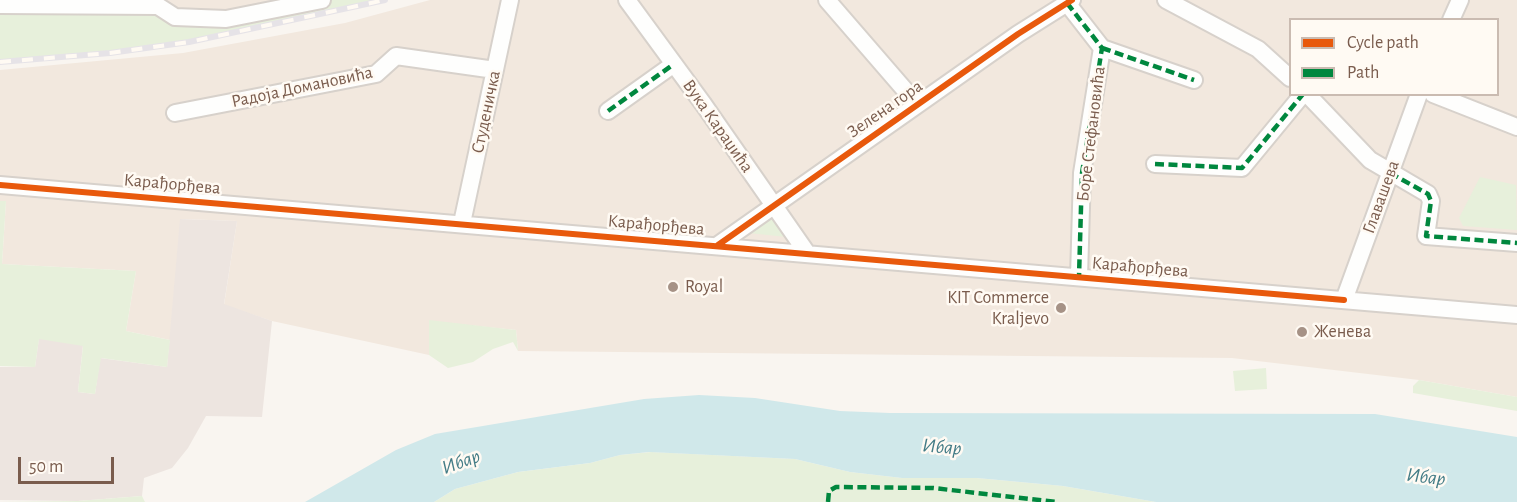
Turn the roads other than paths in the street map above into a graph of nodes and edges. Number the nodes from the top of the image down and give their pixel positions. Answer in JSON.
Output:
{"nodes":[{"id":1,"x":510,"y":0,"type":"edge"},
{"id":2,"x":627,"y":0,"type":"edge"},
{"id":3,"x":827,"y":0,"type":"edge"},
{"id":4,"x":1166,"y":0,"type":"edge"},
{"id":5,"x":1460,"y":0,"type":"edge"},
{"id":6,"x":312,"y":1,"type":"edge"},
{"id":7,"x":1069,"y":1,"type":"edge"},
{"id":8,"x":42,"y":2,"type":"edge"},
{"id":9,"x":158,"y":3,"type":"edge"},
{"id":10,"x":0,"y":5,"type":"edge"},
{"id":11,"x":1452,"y":18,"type":"edge"},
{"id":12,"x":1102,"y":48,"type":"junction"},
{"id":13,"x":674,"y":64,"type":"junction"},
{"id":14,"x":495,"y":70,"type":"junction"},
{"id":15,"x":1289,"y":77,"type":"edge"},
{"id":16,"x":1194,"y":80,"type":"dead end"},
{"id":17,"x":1303,"y":96,"type":"edge"},
{"id":18,"x":1307,"y":96,"type":"edge"},
{"id":19,"x":1418,"y":96,"type":"edge"},
{"id":20,"x":1438,"y":96,"type":"edge"},
{"id":21,"x":917,"y":104,"type":"junction"},
{"id":22,"x":608,"y":111,"type":"dead end"},
{"id":23,"x":175,"y":113,"type":"dead end"},
{"id":24,"x":1517,"y":127,"type":"edge"},
{"id":25,"x":1155,"y":164,"type":"dead end"},
{"id":26,"x":1389,"y":172,"type":"junction"},
{"id":27,"x":0,"y":185,"type":"edge"},
{"id":28,"x":773,"y":206,"type":"junction"},
{"id":29,"x":462,"y":223,"type":"junction"},
{"id":30,"x":1517,"y":243,"type":"edge"},
{"id":31,"x":718,"y":245,"type":"junction"},
{"id":32,"x":807,"y":253,"type":"junction"},
{"id":33,"x":1079,"y":277,"type":"junction"},
{"id":34,"x":1344,"y":300,"type":"junction"},
{"id":35,"x":1517,"y":315,"type":"edge"}],
"edges":[{"from":1,"to":14,"type":"street","name":"Студеничка"},
{"from":2,"to":13,"type":"street","name":"Вука Караџића"},
{"from":3,"to":21,"type":"street"},
{"from":4,"to":15,"type":"street"},
{"from":5,"to":11,"type":"street"},
{"from":6,"to":9,"type":"street"},
{"from":7,"to":12,"type":"street","name":"Боре Стефановића"},
{"from":7,"to":21,"type":"street","name":"Зелена гора"},
{"from":8,"to":9,"type":"street"},
{"from":8,"to":10,"type":"street"},
{"from":12,"to":16,"type":"street"},
{"from":12,"to":33,"type":"street","name":"Боре Стефановића"},
{"from":13,"to":22,"type":"street"},
{"from":13,"to":28,"type":"street","name":"Вука Караџића"},
{"from":14,"to":23,"type":"street","name":"Радоја Домановића"},
{"from":14,"to":29,"type":"street","name":"Студеничка"},
{"from":17,"to":25,"type":"street"},
{"from":18,"to":26,"type":"street"},
{"from":19,"to":26,"type":"street","name":"Главашева"},
{"from":20,"to":24,"type":"street"},
{"from":21,"to":28,"type":"street","name":"Зелена гора"},
{"from":26,"to":30,"type":"street"},
{"from":26,"to":34,"type":"street","name":"Главашева"},
{"from":27,"to":29,"type":"street","name":"Карађорђева"},
{"from":28,"to":31,"type":"street","name":"Зелена гора"},
{"from":28,"to":32,"type":"street","name":"Вука Караџића"},
{"from":29,"to":31,"type":"street","name":"Карађорђева"},
{"from":31,"to":32,"type":"street","name":"Карађорђева"},
{"from":32,"to":33,"type":"street","name":"Карађорђева"},
{"from":33,"to":34,"type":"street","name":"Карађорђева"},
{"from":34,"to":35,"type":"street","name":"Карађорђева"}]}
